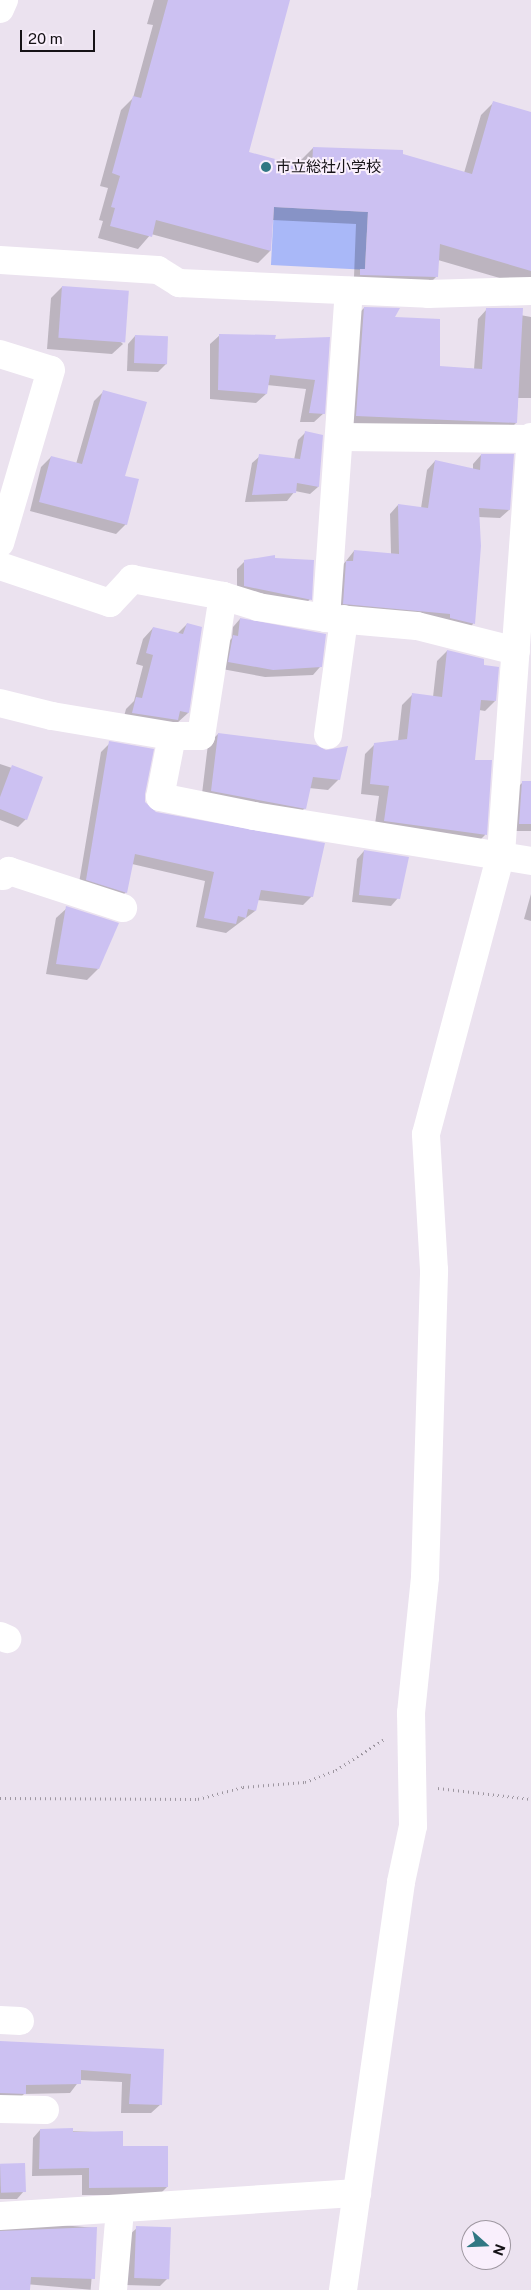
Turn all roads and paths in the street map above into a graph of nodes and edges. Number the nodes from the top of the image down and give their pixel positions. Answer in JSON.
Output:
{"nodes":[{"id":1,"x":4,"y":0,"type":"edge"},
{"id":2,"x":0,"y":9,"type":"edge"},
{"id":3,"x":0,"y":260,"type":"edge"},
{"id":4,"x":349,"y":291,"type":"junction"},
{"id":5,"x":531,"y":291,"type":"edge"},
{"id":6,"x":0,"y":354,"type":"edge"},
{"id":7,"x":341,"y":437,"type":"junction"},
{"id":8,"x":531,"y":438,"type":"edge"},
{"id":9,"x":0,"y":543,"type":"edge"},
{"id":10,"x":0,"y":566,"type":"edge"},
{"id":11,"x":223,"y":596,"type":"junction"},
{"id":12,"x":335,"y":618,"type":"junction"},
{"id":13,"x":516,"y":651,"type":"junction"},
{"id":14,"x":0,"y":703,"type":"edge"},
{"id":15,"x":172,"y":736,"type":"junction"},
{"id":16,"x":328,"y":736,"type":"dead end"},
{"id":17,"x":501,"y":854,"type":"junction"},
{"id":18,"x":531,"y":861,"type":"edge"},
{"id":19,"x":1,"y":879,"type":"edge"},
{"id":20,"x":123,"y":908,"type":"dead end"},
{"id":21,"x":411,"y":1719,"type":"junction"},
{"id":22,"x":412,"y":1785,"type":"junction"},
{"id":23,"x":0,"y":1798,"type":"edge"},
{"id":24,"x":531,"y":1799,"type":"edge"},
{"id":25,"x":0,"y":2109,"type":"edge"},
{"id":26,"x":45,"y":2110,"type":"dead end"},
{"id":27,"x":357,"y":2193,"type":"junction"},
{"id":28,"x":120,"y":2210,"type":"junction"},
{"id":29,"x":0,"y":2216,"type":"edge"},
{"id":30,"x":114,"y":2290,"type":"edge"},
{"id":31,"x":343,"y":2290,"type":"edge"}],
"edges":[{"from":1,"to":2,"type":"main road"},
{"from":3,"to":4,"type":"main road"},
{"from":4,"to":5,"type":"main road"},
{"from":4,"to":7,"type":"main road"},
{"from":6,"to":9,"type":"main road"},
{"from":7,"to":8,"type":"main road"},
{"from":7,"to":12,"type":"main road"},
{"from":8,"to":13,"type":"main road"},
{"from":10,"to":11,"type":"main road"},
{"from":11,"to":12,"type":"main road"},
{"from":11,"to":15,"type":"main road"},
{"from":12,"to":13,"type":"main road"},
{"from":12,"to":16,"type":"main road"},
{"from":13,"to":17,"type":"main road"},
{"from":14,"to":15,"type":"main road"},
{"from":15,"to":17,"type":"main road"},
{"from":17,"to":18,"type":"main road"},
{"from":17,"to":21,"type":"main road"},
{"from":19,"to":20,"type":"main road"},
{"from":21,"to":22,"type":"main road"},
{"from":21,"to":23,"type":"path"},
{"from":22,"to":24,"type":"path"},
{"from":22,"to":27,"type":"main road"},
{"from":25,"to":26,"type":"main road"},
{"from":27,"to":28,"type":"main road"},
{"from":27,"to":31,"type":"main road"},
{"from":28,"to":29,"type":"main road"},
{"from":28,"to":30,"type":"main road"}]}
